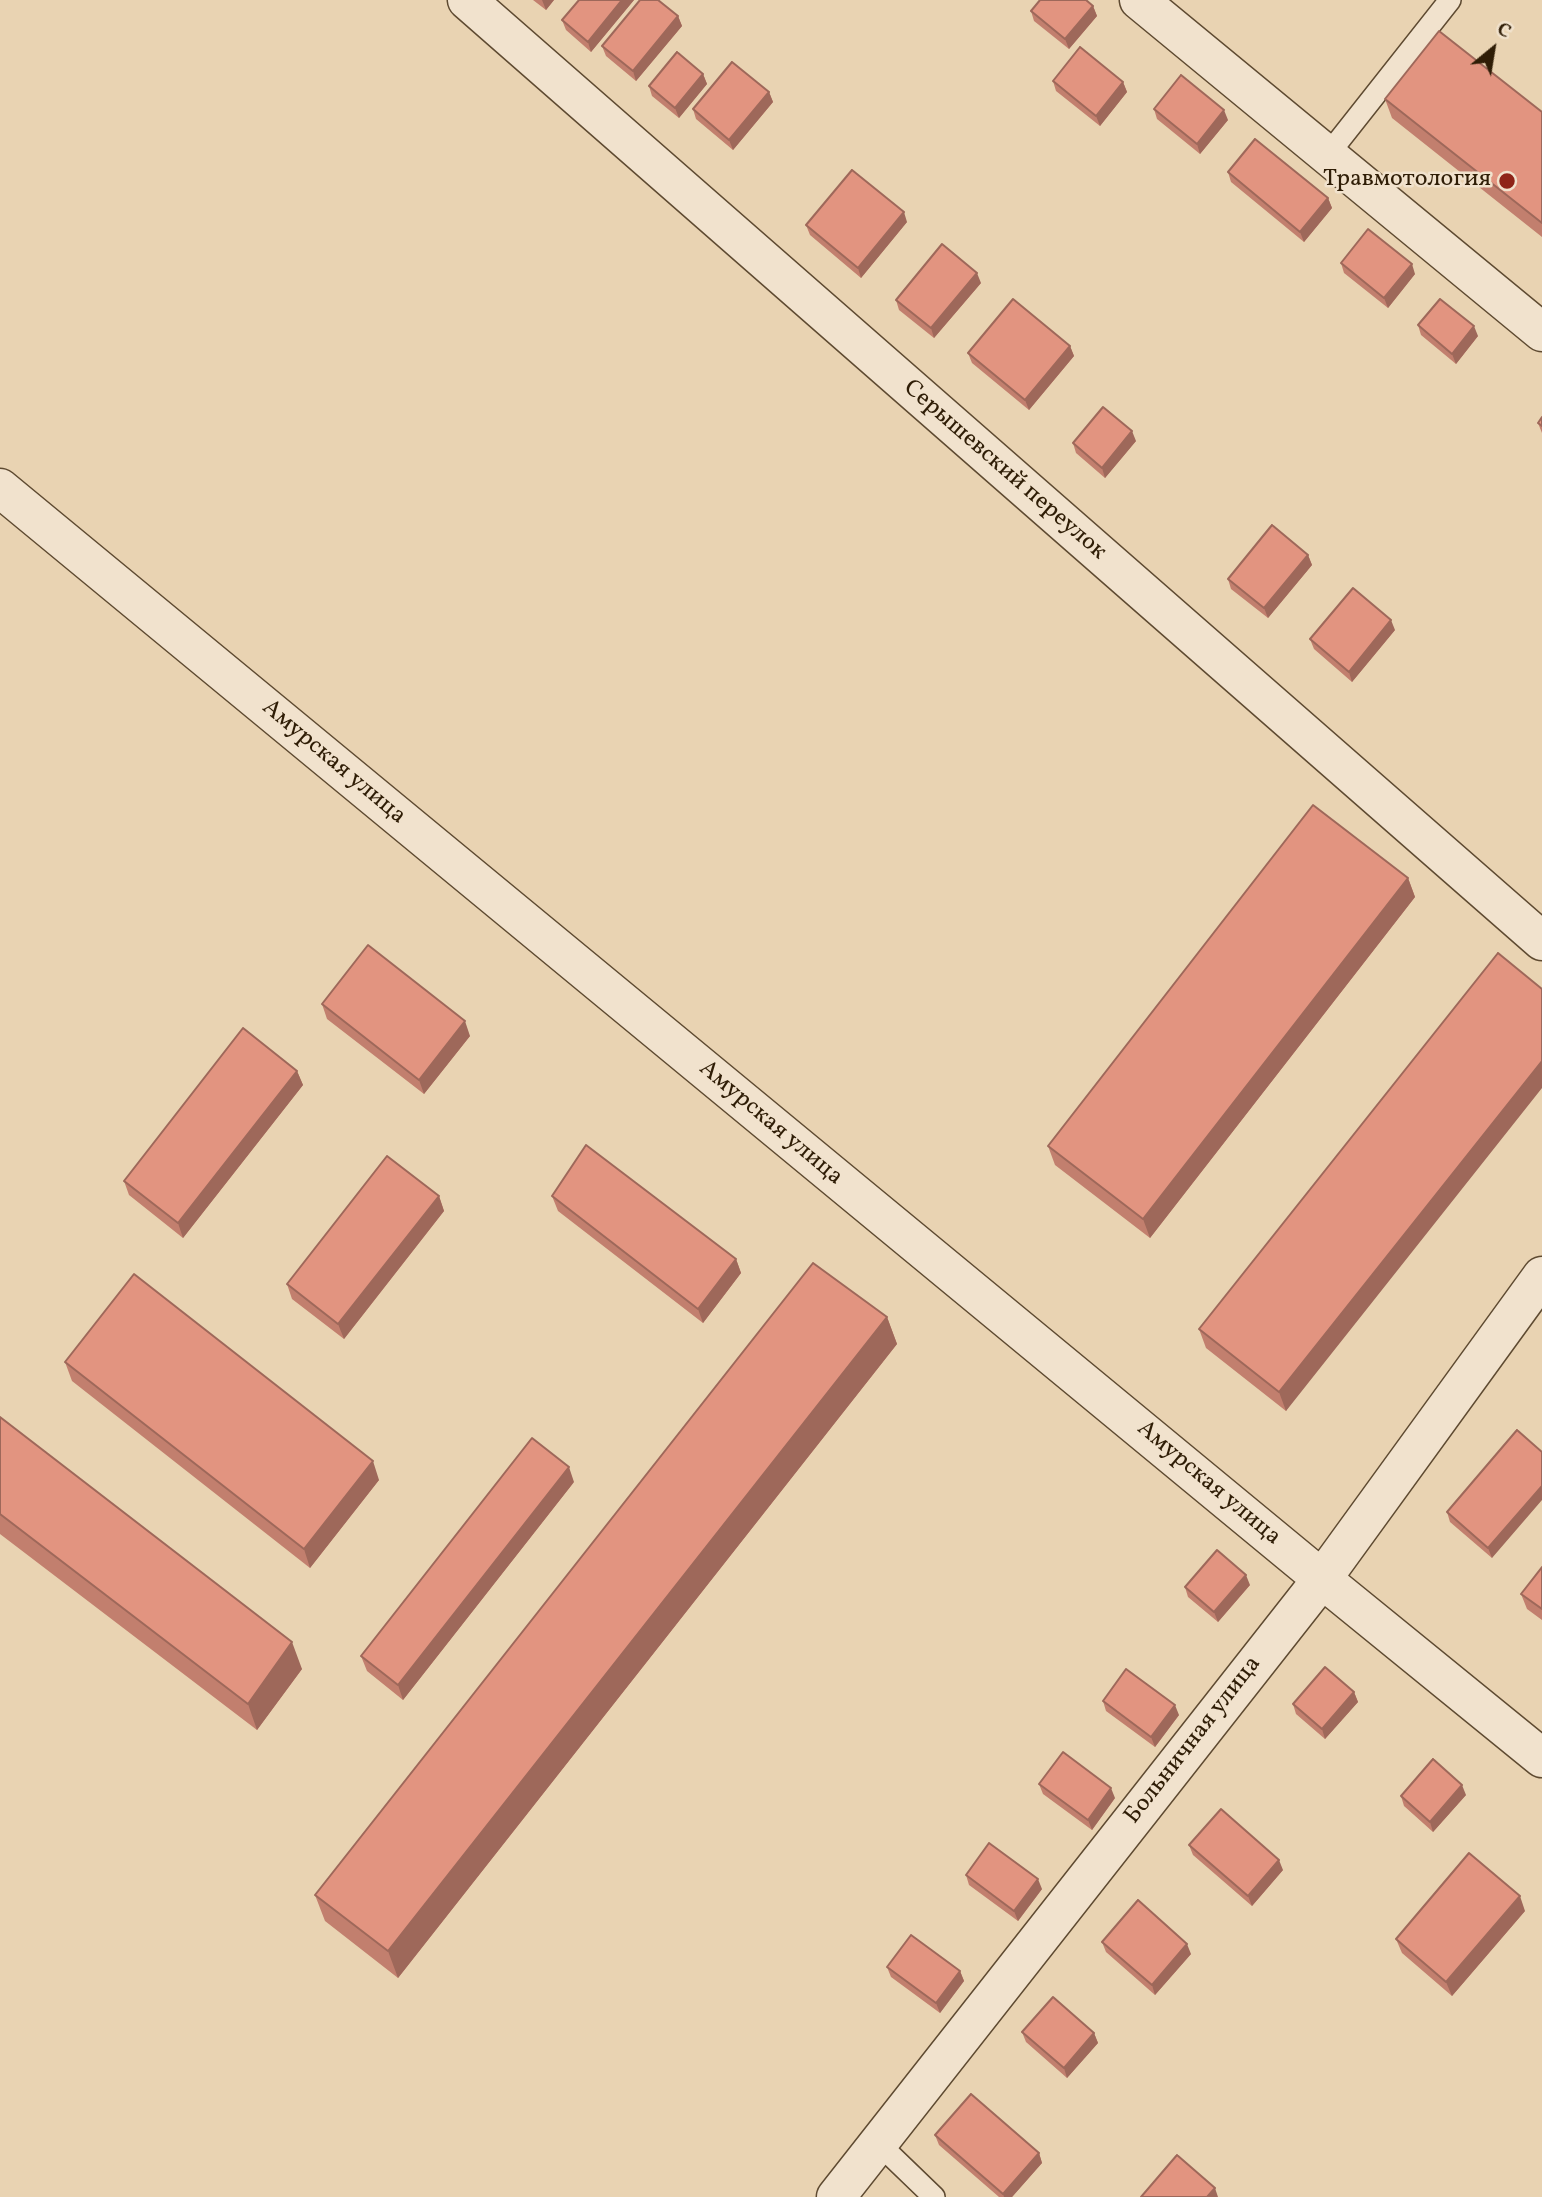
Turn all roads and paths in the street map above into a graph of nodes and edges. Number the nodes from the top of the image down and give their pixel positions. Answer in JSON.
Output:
{"nodes":[{"id":1,"x":467,"y":0,"type":"edge"},
{"id":2,"x":1139,"y":0,"type":"edge"},
{"id":3,"x":1450,"y":0,"type":"edge"},
{"id":4,"x":1326,"y":156,"type":"junction"},
{"id":5,"x":1542,"y":332,"type":"edge"},
{"id":6,"x":0,"y":488,"type":"edge"},
{"id":7,"x":1542,"y":941,"type":"edge"},
{"id":8,"x":1542,"y":1276,"type":"edge"},
{"id":9,"x":1322,"y":1579,"type":"junction"},
{"id":10,"x":1542,"y":1758,"type":"edge"},
{"id":11,"x":877,"y":2143,"type":"junction"},
{"id":12,"x":836,"y":2197,"type":"edge"},
{"id":13,"x":934,"y":2197,"type":"edge"}],
"edges":[{"from":1,"to":7,"type":"street","name":"Серышевский переулок"},
{"from":2,"to":4,"type":"street"},
{"from":3,"to":4,"type":"lane"},
{"from":4,"to":5,"type":"street"},
{"from":6,"to":9,"type":"street","name":"Амурская улица"},
{"from":8,"to":9,"type":"street","name":"Больничная улица"},
{"from":9,"to":10,"type":"street","name":"Амурская улица"},
{"from":9,"to":11,"type":"street","name":"Больничная улица"},
{"from":11,"to":12,"type":"street","name":"Больничная улица"},
{"from":11,"to":13,"type":"lane"}]}
